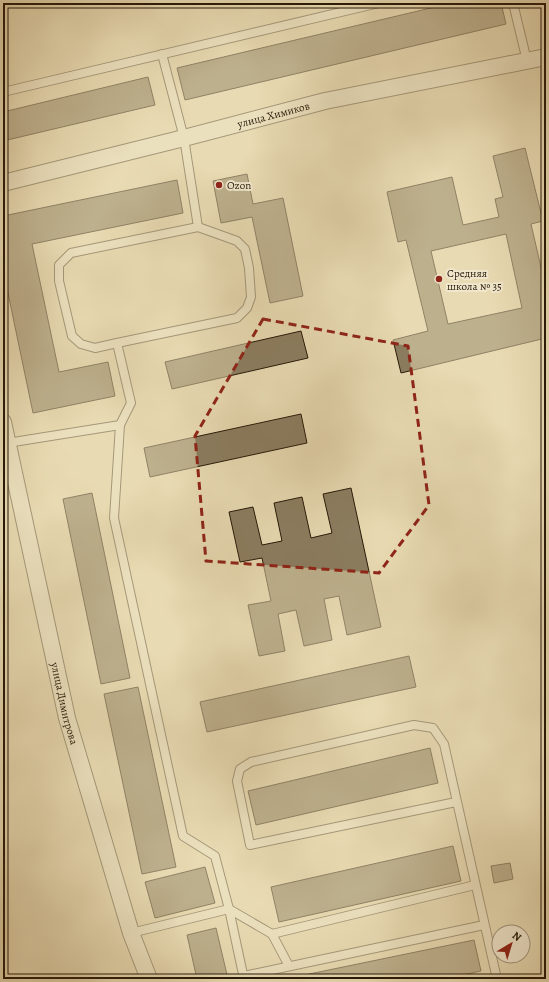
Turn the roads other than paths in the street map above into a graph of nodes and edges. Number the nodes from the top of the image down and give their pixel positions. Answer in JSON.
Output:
{"nodes":[{"id":1,"x":379,"y":3,"type":"edge"},
{"id":2,"x":513,"y":3,"type":"edge"},
{"id":3,"x":162,"y":54,"type":"junction"},
{"id":4,"x":546,"y":57,"type":"edge"},
{"id":5,"x":527,"y":61,"type":"junction"},
{"id":6,"x":3,"y":92,"type":"edge"},
{"id":7,"x":184,"y":138,"type":"junction"},
{"id":8,"x":3,"y":182,"type":"edge"},
{"id":9,"x":198,"y":228,"type":"junction"},
{"id":10,"x":117,"y":343,"type":"junction"},
{"id":11,"x":3,"y":422,"type":"edge"},
{"id":12,"x":120,"y":425,"type":"junction"},
{"id":13,"x":7,"y":442,"type":"junction"},
{"id":14,"x":456,"y":802,"type":"junction"},
{"id":15,"x":475,"y":885,"type":"junction"},
{"id":16,"x":229,"y":909,"type":"junction"},
{"id":17,"x":484,"y":924,"type":"junction"},
{"id":18,"x":131,"y":933,"type":"junction"},
{"id":19,"x":272,"y":934,"type":"junction"},
{"id":20,"x":289,"y":966,"type":"junction"},
{"id":21,"x":244,"y":978,"type":"edge"},
{"id":22,"x":149,"y":979,"type":"edge"},
{"id":23,"x":497,"y":979,"type":"edge"}],
"edges":[{"from":1,"to":3,"type":"lane"},
{"from":2,"to":5,"type":"lane"},
{"from":3,"to":6,"type":"lane"},
{"from":3,"to":7,"type":"lane"},
{"from":4,"to":5,"type":"street","name":"улица Химиков"},
{"from":5,"to":7,"type":"street","name":"улица Химиков"},
{"from":7,"to":8,"type":"street","name":"улица Химиков"},
{"from":7,"to":9,"type":"lane"},
{"from":9,"to":10,"type":"lane"},
{"from":9,"to":10,"type":"lane"},
{"from":10,"to":12,"type":"lane"},
{"from":11,"to":13,"type":"street","name":"улица Димитрова"},
{"from":12,"to":13,"type":"lane"},
{"from":12,"to":16,"type":"lane"},
{"from":13,"to":18,"type":"street","name":"улица Димитрова"},
{"from":14,"to":14,"type":"lane"},
{"from":14,"to":15,"type":"lane"},
{"from":15,"to":17,"type":"lane"},
{"from":15,"to":19,"type":"lane"},
{"from":16,"to":18,"type":"lane"},
{"from":16,"to":19,"type":"lane"},
{"from":16,"to":21,"type":"lane"},
{"from":17,"to":20,"type":"lane"},
{"from":17,"to":23,"type":"lane"},
{"from":18,"to":22,"type":"street","name":"улица Димитрова"},
{"from":19,"to":20,"type":"lane"},
{"from":20,"to":21,"type":"lane"}]}
